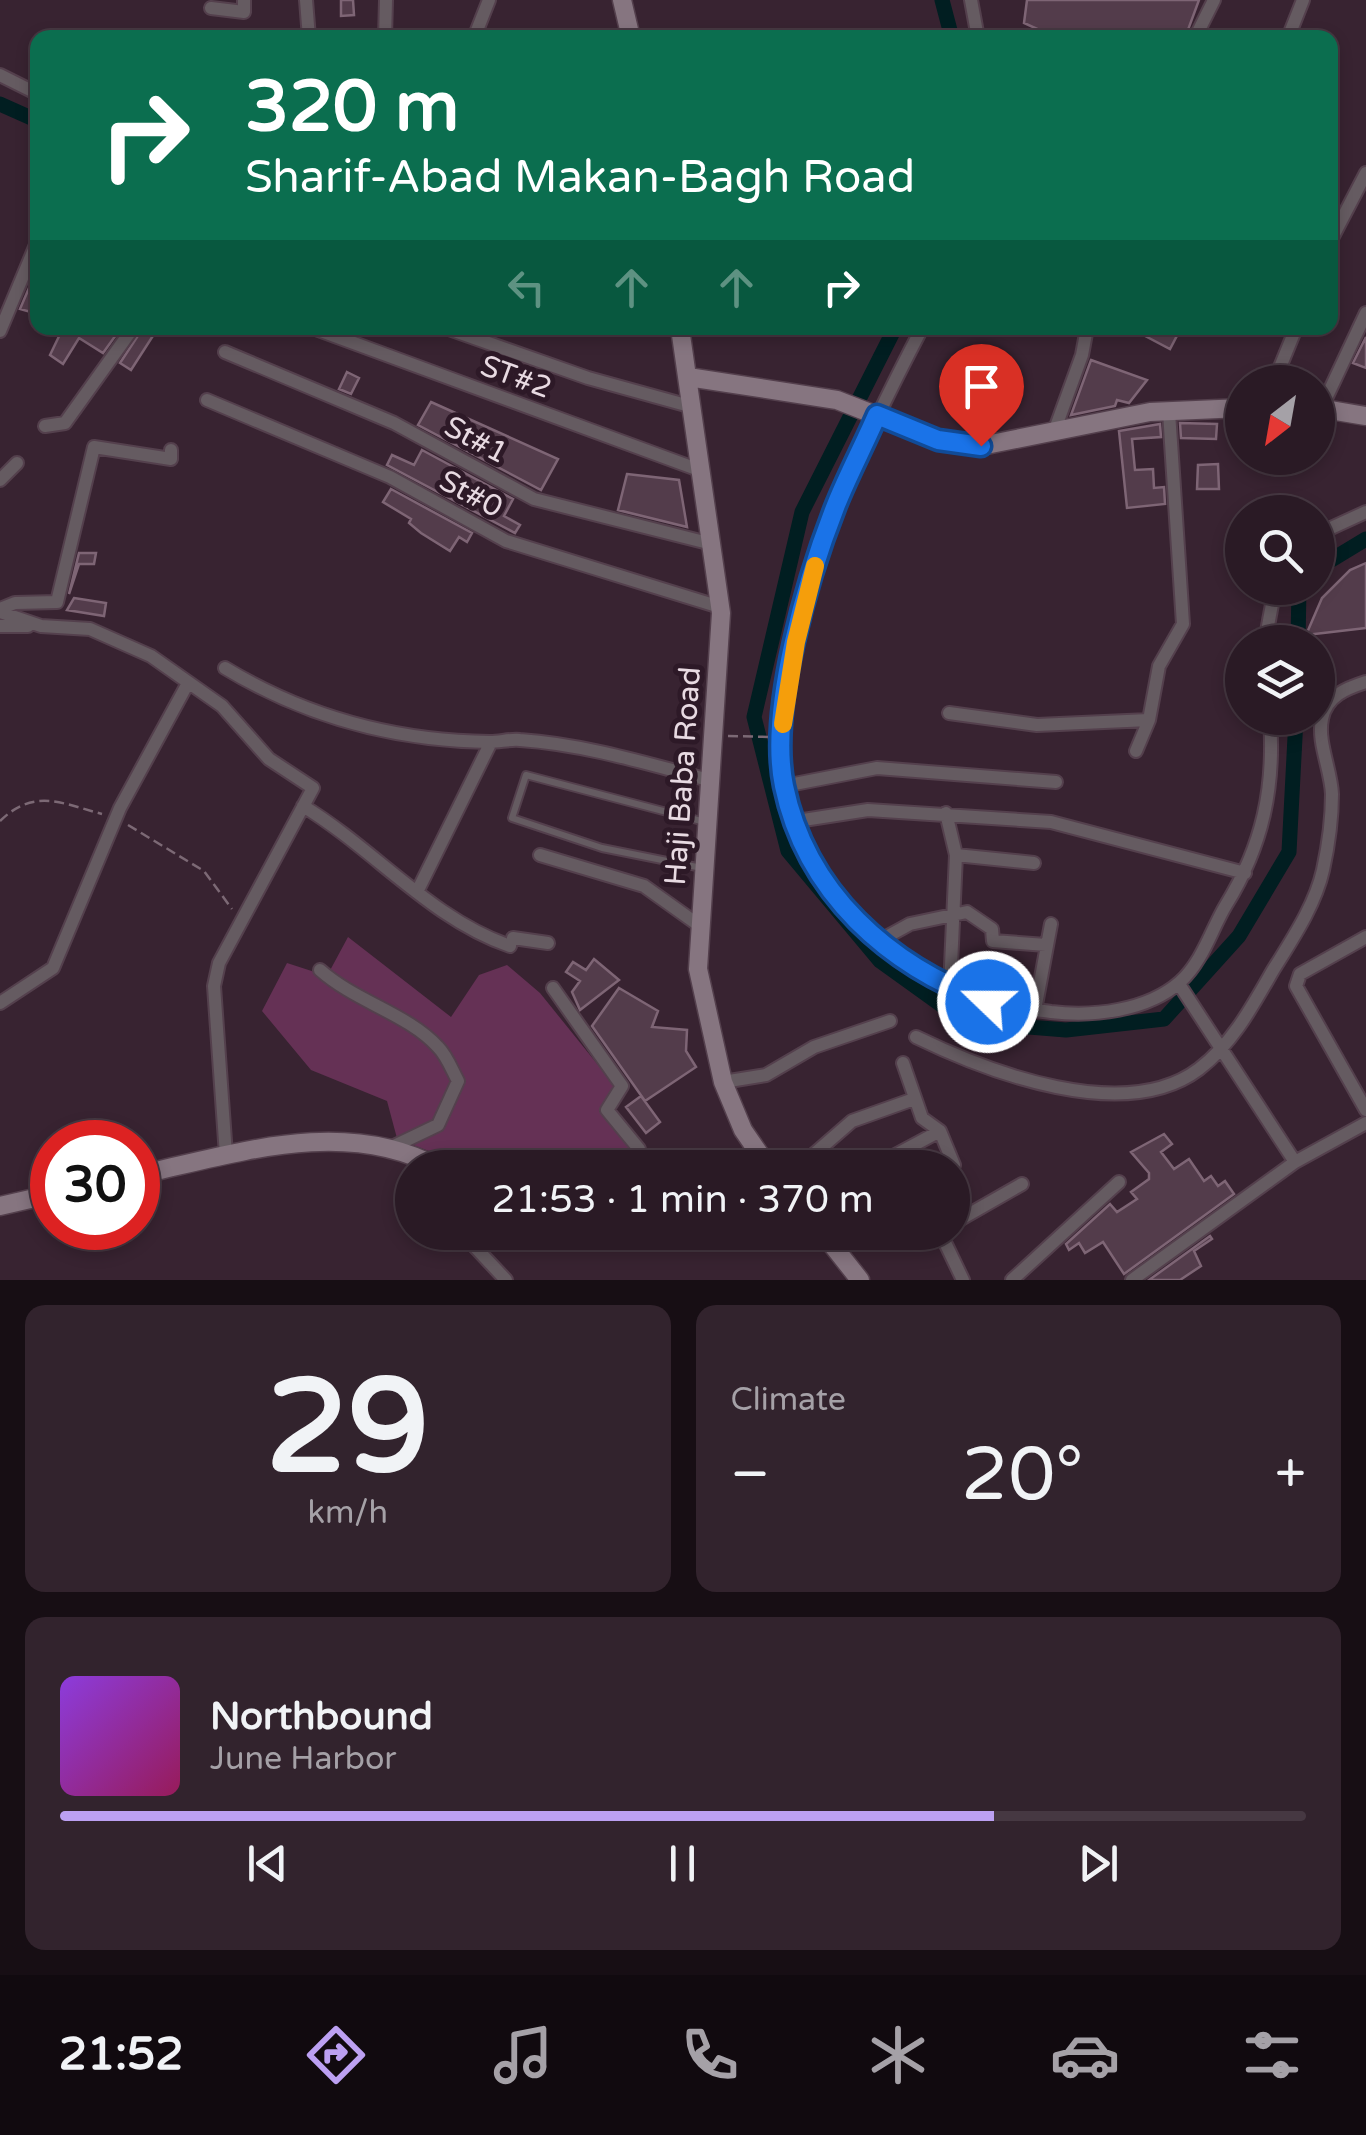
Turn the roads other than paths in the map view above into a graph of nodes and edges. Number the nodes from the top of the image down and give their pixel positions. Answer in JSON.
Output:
{"nodes":[{"id":1,"x":244,"y":0,"type":"edge"},
{"id":2,"x":306,"y":0,"type":"edge"},
{"id":3,"x":386,"y":0,"type":"edge"},
{"id":4,"x":488,"y":0,"type":"edge"},
{"id":5,"x":622,"y":0,"type":"edge"},
{"id":6,"x":970,"y":0,"type":"edge"},
{"id":7,"x":1214,"y":0,"type":"edge"},
{"id":8,"x":1303,"y":0,"type":"edge"},
{"id":9,"x":210,"y":8,"type":"dead end"},
{"id":10,"x":309,"y":30,"type":"edge"},
{"id":11,"x":385,"y":30,"type":"edge"},
{"id":12,"x":477,"y":30,"type":"edge"},
{"id":13,"x":628,"y":30,"type":"edge"},
{"id":14,"x":976,"y":30,"type":"edge"},
{"id":15,"x":1199,"y":30,"type":"edge"},
{"id":16,"x":1291,"y":30,"type":"edge"},
{"id":17,"x":0,"y":75,"type":"edge"},
{"id":18,"x":30,"y":90,"type":"edge"},
{"id":19,"x":1366,"y":174,"type":"edge"},
{"id":20,"x":1338,"y":227,"type":"edge"},
{"id":21,"x":30,"y":259,"type":"edge"},
{"id":22,"x":1366,"y":313,"type":"edge"},
{"id":23,"x":0,"y":331,"type":"edge"},
{"id":24,"x":127,"y":335,"type":"edge"},
{"id":25,"x":332,"y":335,"type":"edge"},
{"id":26,"x":466,"y":335,"type":"edge"},
{"id":27,"x":679,"y":335,"type":"edge"},
{"id":28,"x":918,"y":335,"type":"edge"},
{"id":29,"x":1086,"y":335,"type":"edge"},
{"id":30,"x":1293,"y":335,"type":"edge"},
{"id":31,"x":225,"y":352,"type":"dead end"},
{"id":32,"x":1281,"y":365,"type":"edge"},
{"id":33,"x":1335,"y":376,"type":"edge"},
{"id":34,"x":688,"y":377,"type":"junction"},
{"id":35,"x":207,"y":400,"type":"dead end"},
{"id":36,"x":693,"y":407,"type":"junction"},
{"id":37,"x":1225,"y":409,"type":"edge"},
{"id":38,"x":1335,"y":411,"type":"edge"},
{"id":39,"x":1169,"y":412,"type":"junction"},
{"id":40,"x":875,"y":414,"type":"junction"},
{"id":41,"x":1366,"y":416,"type":"edge"},
{"id":42,"x":46,"y":426,"type":"dead end"},
{"id":43,"x":1054,"y":432,"type":"junction"},
{"id":44,"x":171,"y":450,"type":"dead end"},
{"id":45,"x":17,"y":462,"type":"dead end"},
{"id":46,"x":702,"y":470,"type":"junction"},
{"id":47,"x":0,"y":480,"type":"edge"},
{"id":48,"x":1366,"y":512,"type":"edge"},
{"id":49,"x":1335,"y":526,"type":"edge"},
{"id":50,"x":712,"y":544,"type":"junction"},
{"id":51,"x":720,"y":607,"type":"junction"},
{"id":52,"x":0,"y":611,"type":"edge"},
{"id":53,"x":0,"y":626,"type":"edge"},
{"id":54,"x":41,"y":626,"type":"junction"},
{"id":55,"x":226,"y":668,"type":"dead end"},
{"id":56,"x":1366,"y":682,"type":"edge"},
{"id":57,"x":188,"y":683,"type":"junction"},
{"id":58,"x":949,"y":712,"type":"dead end"},
{"id":59,"x":1148,"y":720,"type":"junction"},
{"id":60,"x":1271,"y":735,"type":"edge"},
{"id":61,"x":492,"y":742,"type":"junction"},
{"id":62,"x":1136,"y":751,"type":"dead end"},
{"id":63,"x":709,"y":780,"type":"junction"},
{"id":64,"x":1056,"y":782,"type":"dead end"},
{"id":65,"x":784,"y":786,"type":"junction"},
{"id":66,"x":304,"y":806,"type":"junction"},
{"id":67,"x":946,"y":813,"type":"junction"},
{"id":68,"x":797,"y":820,"type":"junction"},
{"id":69,"x":705,"y":822,"type":"junction"},
{"id":70,"x":956,"y":854,"type":"junction"},
{"id":71,"x":540,"y":855,"type":"dead end"},
{"id":72,"x":1034,"y":863,"type":"dead end"},
{"id":73,"x":703,"y":868,"type":"junction"},
{"id":74,"x":1245,"y":874,"type":"junction"},
{"id":75,"x":418,"y":892,"type":"junction"},
{"id":76,"x":956,"y":916,"type":"junction"},
{"id":77,"x":1051,"y":924,"type":"dead end"},
{"id":78,"x":700,"y":926,"type":"junction"},
{"id":79,"x":1366,"y":938,"type":"edge"},
{"id":80,"x":879,"y":941,"type":"junction"},
{"id":81,"x":548,"y":942,"type":"dead end"},
{"id":82,"x":1046,"y":945,"type":"junction"},
{"id":83,"x":320,"y":970,"type":"dead end"},
{"id":84,"x":1179,"y":984,"type":"junction"},
{"id":85,"x":552,"y":988,"type":"dead end"},
{"id":86,"x":950,"y":988,"type":"junction"},
{"id":87,"x":0,"y":1003,"type":"edge"},
{"id":88,"x":1035,"y":1010,"type":"junction"},
{"id":89,"x":890,"y":1021,"type":"dead end"},
{"id":90,"x":916,"y":1036,"type":"dead end"},
{"id":91,"x":1220,"y":1049,"type":"junction"},
{"id":92,"x":903,"y":1063,"type":"dead end"},
{"id":93,"x":723,"y":1082,"type":"junction"},
{"id":94,"x":914,"y":1099,"type":"junction"},
{"id":95,"x":1366,"y":1110,"type":"edge"},
{"id":96,"x":1366,"y":1123,"type":"edge"},
{"id":97,"x":940,"y":1131,"type":"junction"},
{"id":98,"x":390,"y":1148,"type":"junction"},
{"id":99,"x":640,"y":1149,"type":"dead end"},
{"id":100,"x":395,"y":1150,"type":"edge"},
{"id":101,"x":757,"y":1150,"type":"edge"},
{"id":102,"x":818,"y":1150,"type":"edge"},
{"id":103,"x":905,"y":1150,"type":"edge"},
{"id":104,"x":948,"y":1150,"type":"edge"},
{"id":105,"x":226,"y":1156,"type":"junction"},
{"id":106,"x":1294,"y":1162,"type":"junction"},
{"id":107,"x":160,"y":1170,"type":"edge"},
{"id":108,"x":1119,"y":1182,"type":"dead end"},
{"id":109,"x":1022,"y":1184,"type":"dead end"},
{"id":110,"x":30,"y":1199,"type":"edge"},
{"id":111,"x":0,"y":1206,"type":"edge"},
{"id":112,"x":970,"y":1214,"type":"edge"},
{"id":113,"x":478,"y":1250,"type":"edge"},
{"id":114,"x":836,"y":1250,"type":"edge"},
{"id":115,"x":948,"y":1250,"type":"edge"},
{"id":116,"x":506,"y":1280,"type":"edge"},
{"id":117,"x":860,"y":1280,"type":"edge"},
{"id":118,"x":962,"y":1280,"type":"edge"},
{"id":119,"x":1012,"y":1280,"type":"edge"},
{"id":120,"x":1132,"y":1280,"type":"edge"}],
"edges":[{"from":1,"to":9,"type":"street"},
{"from":2,"to":10,"type":"street"},
{"from":3,"to":11,"type":"street"},
{"from":4,"to":12,"type":"street"},
{"from":5,"to":13,"type":"street"},
{"from":6,"to":14,"type":"street"},
{"from":7,"to":15,"type":"street"},
{"from":8,"to":16,"type":"street"},
{"from":17,"to":18,"type":"street"},
{"from":19,"to":20,"type":"street"},
{"from":21,"to":23,"type":"street"},
{"from":22,"to":33,"type":"street"},
{"from":24,"to":42,"type":"street"},
{"from":25,"to":46,"type":"street","name":"ST#2"},
{"from":26,"to":36,"type":"street"},
{"from":27,"to":34,"type":"street","name":"Haji Baba Road"},
{"from":28,"to":40,"type":"street"},
{"from":29,"to":43,"type":"street"},
{"from":30,"to":32,"type":"street"},
{"from":31,"to":50,"type":"street","name":"St#1"},
{"from":34,"to":36,"type":"street","name":"Haji Baba Road"},
{"from":34,"to":40,"type":"street"},
{"from":35,"to":51,"type":"street","name":"St#0"},
{"from":36,"to":46,"type":"street","name":"Haji Baba Road"},
{"from":37,"to":39,"type":"street"},
{"from":38,"to":41,"type":"street"},
{"from":39,"to":43,"type":"street"},
{"from":39,"to":59,"type":"street"},
{"from":40,"to":43,"type":"street"},
{"from":40,"to":65,"type":"street"},
{"from":44,"to":52,"type":"street"},
{"from":45,"to":47,"type":"street"},
{"from":46,"to":50,"type":"street","name":"Haji Baba Road"},
{"from":48,"to":49,"type":"street"},
{"from":50,"to":51,"type":"street","name":"Haji Baba Road"},
{"from":51,"to":63,"type":"street","name":"Haji Baba Road"},
{"from":52,"to":54,"type":"street"},
{"from":53,"to":54,"type":"street"},
{"from":54,"to":57,"type":"street"},
{"from":55,"to":61,"type":"street"},
{"from":56,"to":91,"type":"street"},
{"from":57,"to":66,"type":"street"},
{"from":57,"to":87,"type":"street"},
{"from":58,"to":59,"type":"street"},
{"from":59,"to":62,"type":"street"},
{"from":60,"to":74,"type":"street"},
{"from":61,"to":63,"type":"street"},
{"from":61,"to":75,"type":"street"},
{"from":63,"to":69,"type":"street","name":"Haji Baba Road"},
{"from":64,"to":65,"type":"street"},
{"from":65,"to":68,"type":"street"},
{"from":66,"to":75,"type":"street"},
{"from":66,"to":105,"type":"street"},
{"from":67,"to":68,"type":"street"},
{"from":67,"to":70,"type":"street"},
{"from":67,"to":74,"type":"street"},
{"from":68,"to":80,"type":"street"},
{"from":69,"to":73,"type":"street","name":"Haji Baba Road"},
{"from":69,"to":73,"type":"lane"},
{"from":70,"to":72,"type":"street"},
{"from":70,"to":76,"type":"street"},
{"from":71,"to":78,"type":"street"},
{"from":73,"to":78,"type":"street","name":"Haji Baba Road"},
{"from":74,"to":84,"type":"street"},
{"from":75,"to":81,"type":"street"},
{"from":76,"to":80,"type":"street"},
{"from":76,"to":82,"type":"street"},
{"from":76,"to":86,"type":"street"},
{"from":77,"to":82,"type":"street"},
{"from":78,"to":93,"type":"street","name":"Haji Baba Road"},
{"from":79,"to":95,"type":"street"},
{"from":80,"to":86,"type":"street"},
{"from":82,"to":88,"type":"street"},
{"from":83,"to":98,"type":"street"},
{"from":84,"to":88,"type":"street"},
{"from":84,"to":91,"type":"street"},
{"from":85,"to":99,"type":"street"},
{"from":86,"to":88,"type":"street"},
{"from":89,"to":93,"type":"street"},
{"from":90,"to":91,"type":"street"},
{"from":91,"to":106,"type":"street"},
{"from":92,"to":94,"type":"street"},
{"from":93,"to":101,"type":"street","name":"Haji Baba Road"},
{"from":94,"to":97,"type":"street"},
{"from":94,"to":102,"type":"street"},
{"from":96,"to":106,"type":"street"},
{"from":97,"to":103,"type":"street"},
{"from":97,"to":104,"type":"street"},
{"from":98,"to":100,"type":"street"},
{"from":98,"to":105,"type":"street"},
{"from":105,"to":107,"type":"street"},
{"from":106,"to":120,"type":"street"},
{"from":108,"to":119,"type":"street"},
{"from":109,"to":112,"type":"street"},
{"from":110,"to":111,"type":"street"},
{"from":113,"to":116,"type":"street"},
{"from":114,"to":117,"type":"street"},
{"from":115,"to":118,"type":"street"}]}
